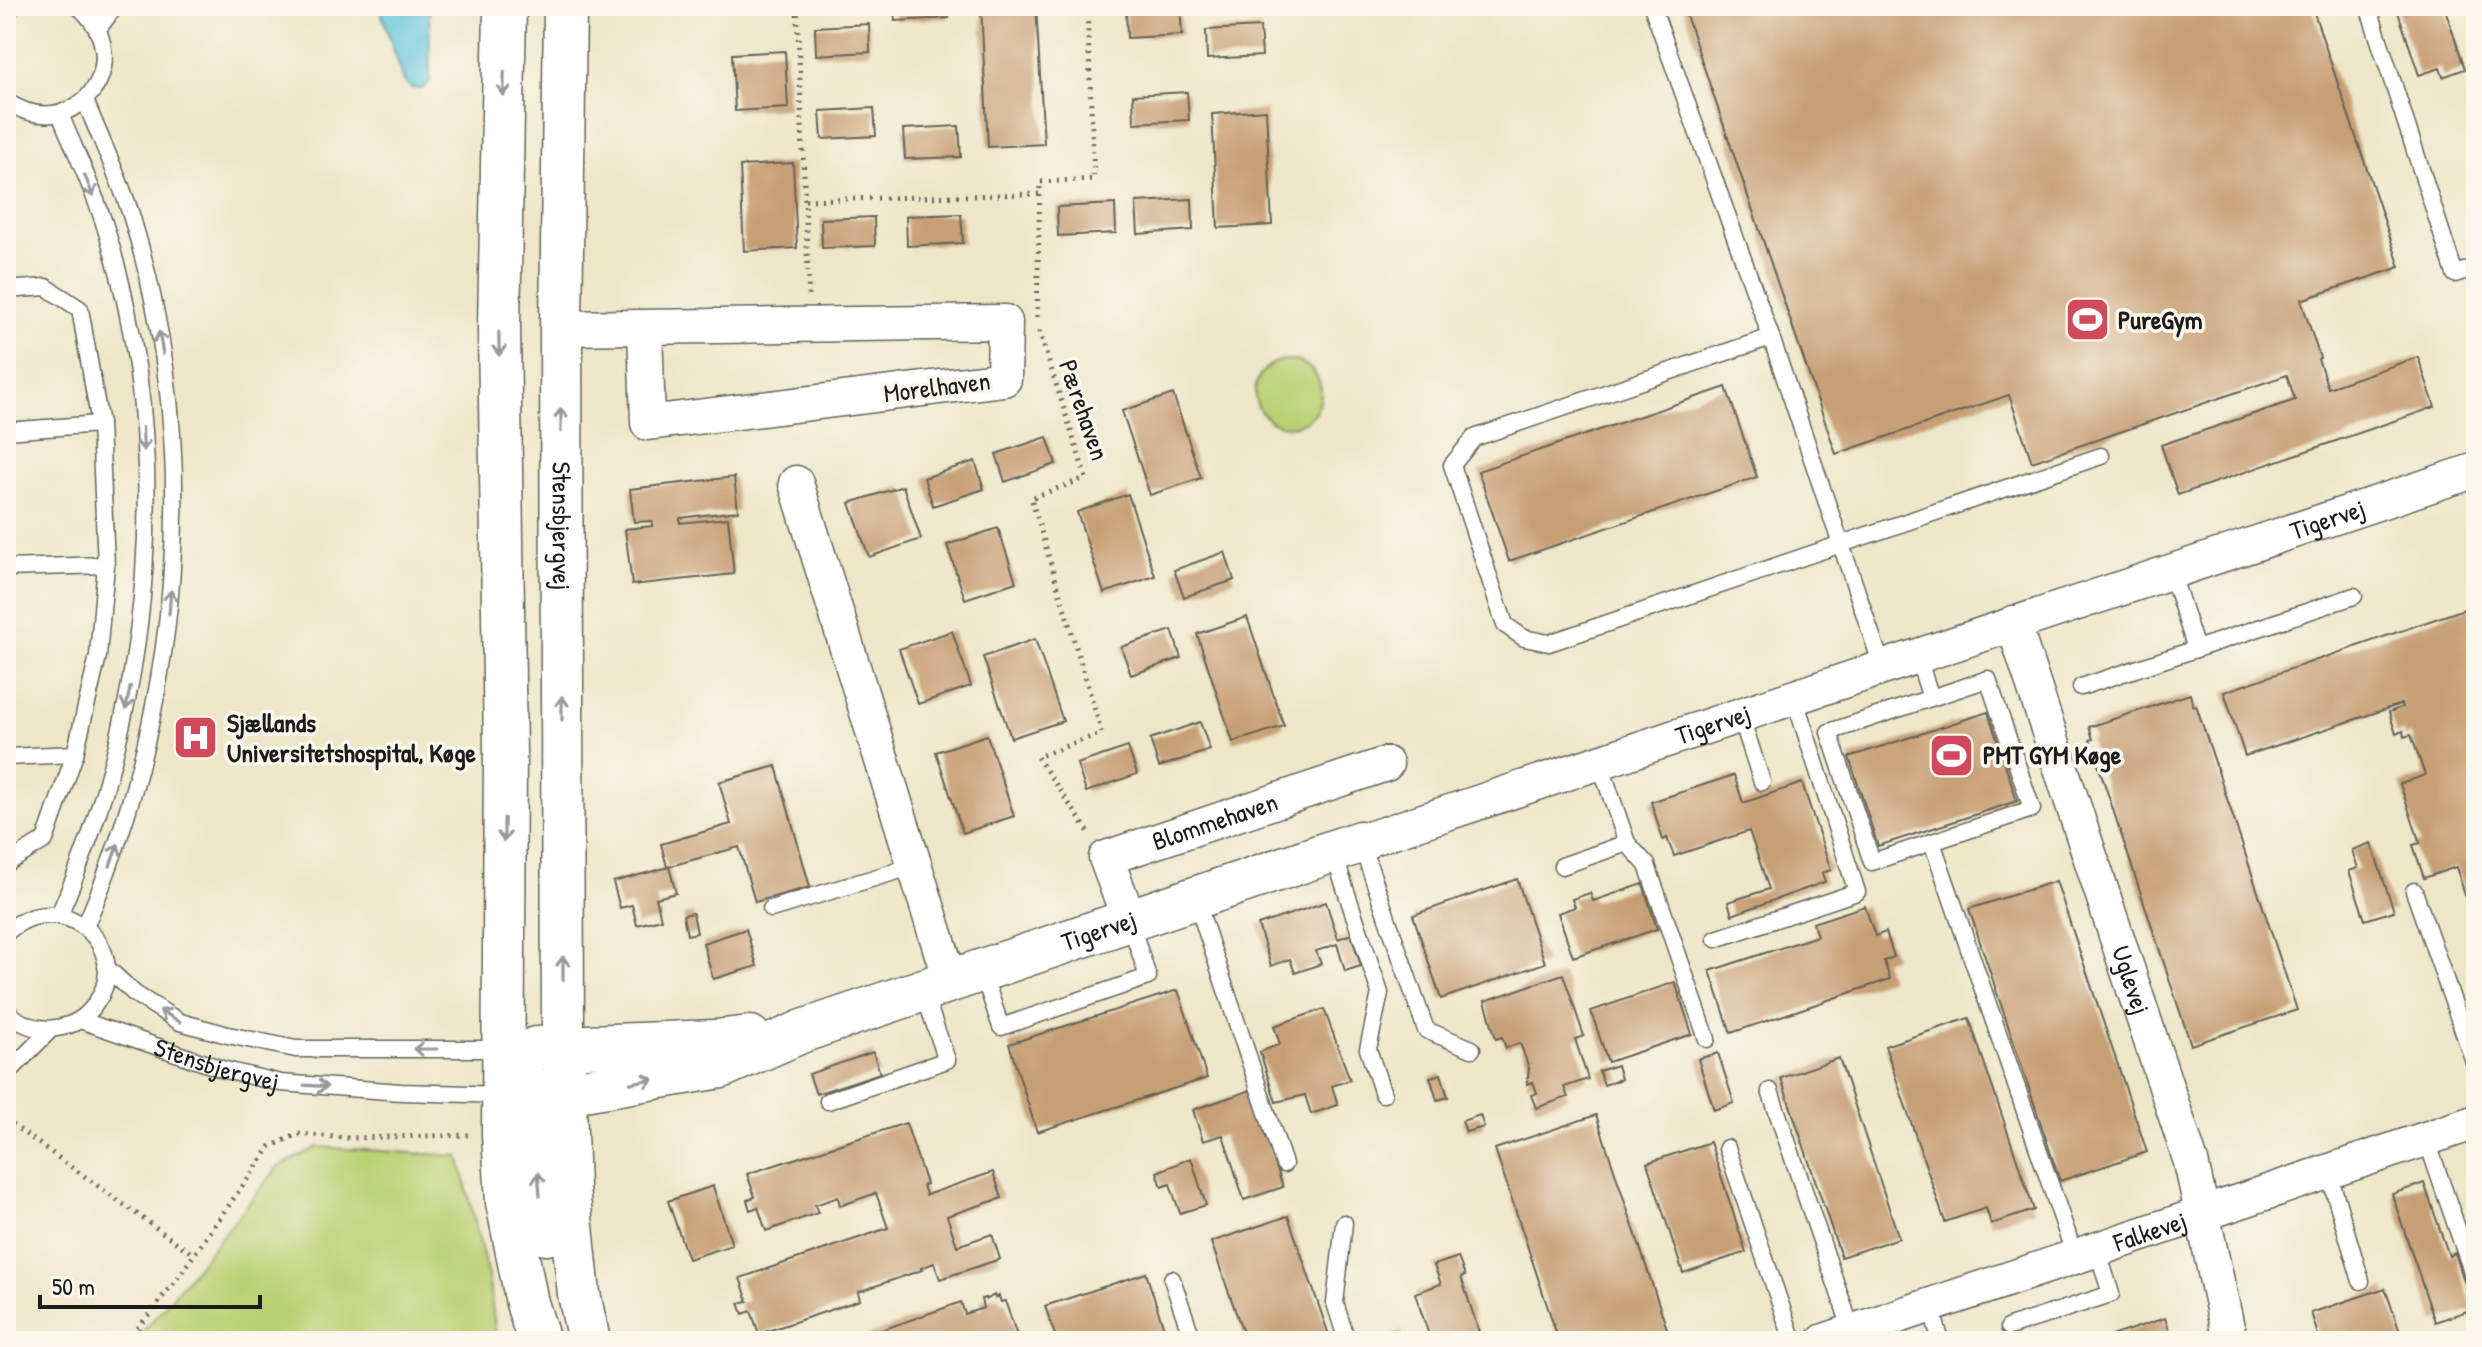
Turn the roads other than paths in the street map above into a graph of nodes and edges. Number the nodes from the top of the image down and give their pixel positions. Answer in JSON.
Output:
{"nodes":[{"id":1,"x":13,"y":6,"type":"edge"},
{"id":2,"x":78,"y":6,"type":"edge"},
{"id":3,"x":115,"y":6,"type":"edge"},
{"id":4,"x":505,"y":6,"type":"edge"},
{"id":5,"x":565,"y":6,"type":"edge"},
{"id":6,"x":1652,"y":6,"type":"edge"},
{"id":7,"x":2368,"y":6,"type":"edge"},
{"id":8,"x":6,"y":11,"type":"edge"},
{"id":9,"x":98,"y":29,"type":"junction"},
{"id":10,"x":85,"y":100,"type":"junction"},
{"id":11,"x":6,"y":101,"type":"edge"},
{"id":12,"x":60,"y":114,"type":"junction"},
{"id":13,"x":2476,"y":267,"type":"edge"},
{"id":14,"x":6,"y":290,"type":"edge"},
{"id":15,"x":645,"y":327,"type":"junction"},
{"id":16,"x":561,"y":328,"type":"junction"},
{"id":17,"x":1771,"y":337,"type":"junction"},
{"id":18,"x":100,"y":424,"type":"junction"},
{"id":19,"x":6,"y":431,"type":"edge"},
{"id":20,"x":2101,"y":456,"type":"dead end"},
{"id":21,"x":2475,"y":474,"type":"edge"},
{"id":22,"x":796,"y":483,"type":"dead end"},
{"id":23,"x":1841,"y":545,"type":"junction"},
{"id":24,"x":106,"y":565,"type":"junction"},
{"id":25,"x":6,"y":568,"type":"edge"},
{"id":26,"x":2171,"y":571,"type":"junction"},
{"id":27,"x":2354,"y":596,"type":"dead end"},
{"id":28,"x":2013,"y":623,"type":"junction"},
{"id":29,"x":2196,"y":649,"type":"junction"},
{"id":30,"x":1917,"y":655,"type":"junction"},
{"id":31,"x":1882,"y":666,"type":"junction"},
{"id":32,"x":2081,"y":687,"type":"dead end"},
{"id":33,"x":1794,"y":697,"type":"junction"},
{"id":34,"x":1931,"y":698,"type":"junction"},
{"id":35,"x":1740,"y":714,"type":"junction"},
{"id":36,"x":75,"y":754,"type":"junction"},
{"id":37,"x":6,"y":757,"type":"edge"},
{"id":38,"x":1599,"y":761,"type":"junction"},
{"id":39,"x":1386,"y":764,"type":"dead end"},
{"id":40,"x":1762,"y":782,"type":"dead end"},
{"id":41,"x":1932,"y":842,"type":"junction"},
{"id":42,"x":1627,"y":843,"type":"junction"},
{"id":43,"x":1346,"y":846,"type":"junction"},
{"id":44,"x":6,"y":864,"type":"edge"},
{"id":45,"x":914,"y":866,"type":"junction"},
{"id":46,"x":1562,"y":866,"type":"dead end"},
{"id":47,"x":2414,"y":891,"type":"dead end"},
{"id":48,"x":1195,"y":897,"type":"junction"},
{"id":49,"x":771,"y":909,"type":"dead end"},
{"id":50,"x":59,"y":915,"type":"junction"},
{"id":51,"x":1129,"y":919,"type":"junction"},
{"id":52,"x":85,"y":927,"type":"junction"},
{"id":53,"x":6,"y":933,"type":"edge"},
{"id":54,"x":1716,"y":939,"type":"dead end"},
{"id":55,"x":106,"y":967,"type":"junction"},
{"id":56,"x":951,"y":979,"type":"junction"},
{"id":57,"x":6,"y":1010,"type":"edge"},
{"id":58,"x":80,"y":1020,"type":"junction"},
{"id":59,"x":51,"y":1029,"type":"junction"},
{"id":60,"x":803,"y":1031,"type":"junction"},
{"id":61,"x":1707,"y":1039,"type":"dead end"},
{"id":62,"x":534,"y":1048,"type":"junction"},
{"id":63,"x":1472,"y":1049,"type":"dead end"},
{"id":64,"x":2476,"y":1067,"type":"edge"},
{"id":65,"x":6,"y":1075,"type":"edge"},
{"id":66,"x":1770,"y":1091,"type":"dead end"},
{"id":67,"x":1383,"y":1094,"type":"dead end"},
{"id":68,"x":828,"y":1101,"type":"dead end"},
{"id":69,"x":526,"y":1104,"type":"junction"},
{"id":70,"x":2476,"y":1122,"type":"edge"},
{"id":71,"x":2426,"y":1138,"type":"junction"},
{"id":72,"x":1727,"y":1148,"type":"dead end"},
{"id":73,"x":1284,"y":1164,"type":"dead end"},
{"id":74,"x":2328,"y":1171,"type":"junction"},
{"id":75,"x":2202,"y":1212,"type":"junction"},
{"id":76,"x":1344,"y":1223,"type":"dead end"},
{"id":77,"x":2086,"y":1252,"type":"junction"},
{"id":78,"x":1172,"y":1279,"type":"dead end"},
{"id":79,"x":2361,"y":1281,"type":"dead end"},
{"id":80,"x":2476,"y":1283,"type":"edge"},
{"id":81,"x":1930,"y":1305,"type":"junction"},
{"id":82,"x":2009,"y":1327,"type":"dead end"},
{"id":83,"x":1838,"y":1336,"type":"edge"},
{"id":84,"x":539,"y":1341,"type":"edge"},
{"id":85,"x":574,"y":1341,"type":"edge"},
{"id":86,"x":589,"y":1341,"type":"edge"},
{"id":87,"x":1193,"y":1341,"type":"edge"},
{"id":88,"x":1347,"y":1341,"type":"edge"},
{"id":89,"x":1793,"y":1341,"type":"edge"},
{"id":90,"x":1941,"y":1341,"type":"edge"},
{"id":91,"x":2230,"y":1341,"type":"edge"}],
"edges":[{"from":1,"to":8,"type":"lane"},
{"from":2,"to":9,"type":"lane"},
{"from":3,"to":9,"type":"lane"},
{"from":4,"to":62,"type":"street","name":"Stensbjergvej","one_way":true},
{"from":5,"to":16,"type":"street","name":"Stensbjergvej"},
{"from":6,"to":17,"type":"lane"},
{"from":7,"to":13,"type":"lane"},
{"from":9,"to":10,"type":"lane"},
{"from":10,"to":12,"type":"lane"},
{"from":52,"to":10,"type":"lane","one_way":true},
{"from":11,"to":12,"type":"lane"},
{"from":12,"to":50,"type":"lane","one_way":true},
{"from":14,"to":18,"type":"lane"},
{"from":15,"to":15,"type":"street","name":"Morelhaven"},
{"from":15,"to":16,"type":"street","name":"Morelhaven"},
{"from":62,"to":16,"type":"street","name":"Stensbjergvej","one_way":true},
{"from":17,"to":23,"type":"lane"},
{"from":17,"to":23,"type":"lane"},
{"from":18,"to":19,"type":"lane"},
{"from":18,"to":24,"type":"lane"},
{"from":20,"to":23,"type":"lane"},
{"from":21,"to":26,"type":"street","name":"Tigervej"},
{"from":22,"to":45,"type":"street"},
{"from":23,"to":31,"type":"lane"},
{"from":24,"to":25,"type":"lane"},
{"from":24,"to":36,"type":"lane"},
{"from":26,"to":28,"type":"street","name":"Tigervej"},
{"from":26,"to":29,"type":"lane"},
{"from":27,"to":29,"type":"lane"},
{"from":28,"to":30,"type":"street","name":"Tigervej"},
{"from":28,"to":75,"type":"street","name":"Uglevej"},
{"from":29,"to":32,"type":"lane"},
{"from":30,"to":31,"type":"street","name":"Tigervej"},
{"from":30,"to":34,"type":"lane"},
{"from":31,"to":33,"type":"street","name":"Tigervej"},
{"from":33,"to":35,"type":"street","name":"Tigervej"},
{"from":33,"to":54,"type":"lane"},
{"from":34,"to":41,"type":"lane"},
{"from":34,"to":41,"type":"lane"},
{"from":35,"to":38,"type":"street","name":"Tigervej"},
{"from":35,"to":40,"type":"lane"},
{"from":36,"to":37,"type":"lane"},
{"from":36,"to":44,"type":"lane"},
{"from":38,"to":42,"type":"lane"},
{"from":38,"to":43,"type":"street","name":"Tigervej"},
{"from":39,"to":51,"type":"street","name":"Blommehaven"},
{"from":41,"to":77,"type":"lane"},
{"from":42,"to":46,"type":"lane"},
{"from":42,"to":61,"type":"lane"},
{"from":43,"to":48,"type":"street","name":"Tigervej"},
{"from":43,"to":63,"type":"lane"},
{"from":43,"to":67,"type":"lane"},
{"from":45,"to":49,"type":"lane"},
{"from":45,"to":56,"type":"street"},
{"from":47,"to":64,"type":"lane"},
{"from":48,"to":51,"type":"street","name":"Tigervej"},
{"from":48,"to":73,"type":"lane"},
{"from":50,"to":52,"type":"lane"},
{"from":50,"to":53,"type":"lane"},
{"from":51,"to":56,"type":"street","name":"Tigervej"},
{"from":51,"to":56,"type":"lane"},
{"from":52,"to":55,"type":"lane"},
{"from":55,"to":58,"type":"lane"},
{"from":62,"to":55,"type":"lane","name":"Stensbjergvej","one_way":true},
{"from":56,"to":60,"type":"street","name":"Tigervej"},
{"from":56,"to":68,"type":"lane"},
{"from":57,"to":59,"type":"lane"},
{"from":58,"to":59,"type":"lane"},
{"from":58,"to":69,"type":"lane","name":"Stensbjergvej","one_way":true},
{"from":59,"to":65,"type":"lane"},
{"from":60,"to":62,"type":"street","name":"Tigervej"},
{"from":69,"to":60,"type":"street","name":"Tigervej","one_way":true},
{"from":62,"to":69,"type":"street","name":"Stensbjergvej"},
{"from":62,"to":69,"type":"street","name":"Stensbjergvej"},
{"from":66,"to":83,"type":"lane"},
{"from":69,"to":84,"type":"street","name":"Stensbjergvej"},
{"from":85,"to":69,"type":"street","name":"Stensbjergvej","one_way":true},
{"from":69,"to":86,"type":"street","name":"Stensbjergvej"},
{"from":70,"to":71,"type":"street","name":"Falkevej"},
{"from":71,"to":74,"type":"street","name":"Falkevej"},
{"from":71,"to":80,"type":"lane"},
{"from":72,"to":89,"type":"lane"},
{"from":74,"to":75,"type":"street","name":"Falkevej"},
{"from":74,"to":79,"type":"lane"},
{"from":75,"to":77,"type":"street","name":"Falkevej"},
{"from":75,"to":91,"type":"street","name":"Uglevej"},
{"from":76,"to":88,"type":"lane"},
{"from":77,"to":81,"type":"street","name":"Falkevej"},
{"from":77,"to":82,"type":"lane"},
{"from":78,"to":87,"type":"lane"},
{"from":81,"to":83,"type":"street","name":"Falkevej"},
{"from":81,"to":90,"type":"lane"}]}
